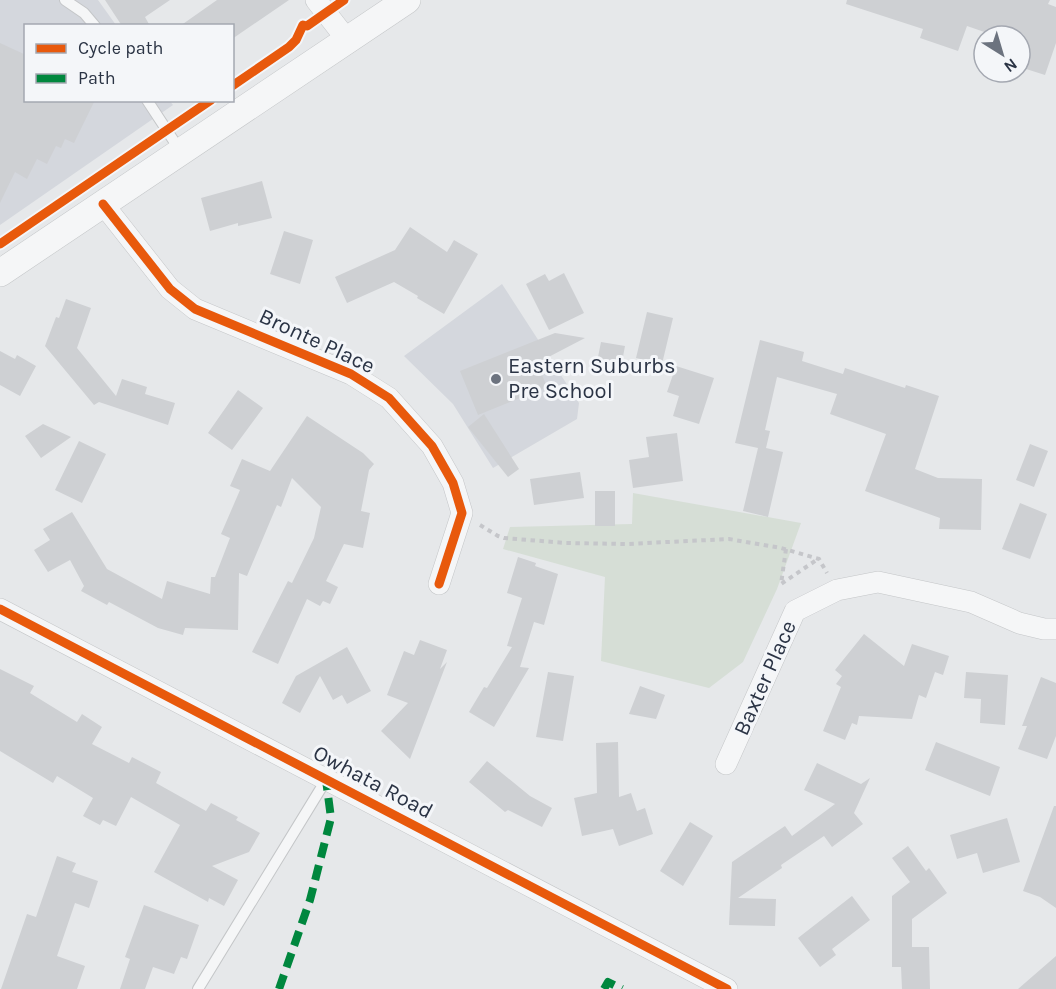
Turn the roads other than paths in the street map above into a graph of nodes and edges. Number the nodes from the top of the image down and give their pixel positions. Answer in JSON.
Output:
{"nodes":[{"id":1,"x":64,"y":0,"type":"edge"},
{"id":2,"x":316,"y":0,"type":"edge"},
{"id":3,"x":407,"y":0,"type":"edge"},
{"id":4,"x":93,"y":24,"type":"edge"},
{"id":5,"x":348,"y":41,"type":"junction"},
{"id":6,"x":148,"y":102,"type":"edge"},
{"id":7,"x":181,"y":152,"type":"junction"},
{"id":8,"x":103,"y":204,"type":"junction"},
{"id":9,"x":0,"y":273,"type":"edge"},
{"id":10,"x":439,"y":584,"type":"dead end"},
{"id":11,"x":0,"y":609,"type":"edge"},
{"id":12,"x":1056,"y":629,"type":"edge"},
{"id":13,"x":726,"y":764,"type":"dead end"},
{"id":14,"x":326,"y":780,"type":"junction"},
{"id":15,"x":198,"y":989,"type":"edge"},
{"id":16,"x":727,"y":989,"type":"edge"}],
"edges":[{"from":1,"to":4,"type":"lane"},
{"from":2,"to":5,"type":"street"},
{"from":3,"to":5,"type":"street"},
{"from":5,"to":7,"type":"street"},
{"from":6,"to":7,"type":"lane"},
{"from":7,"to":8,"type":"street"},
{"from":8,"to":9,"type":"street"},
{"from":8,"to":10,"type":"street","name":"Bronte Place"},
{"from":11,"to":14,"type":"street","name":"Owhata Road"},
{"from":12,"to":13,"type":"street","name":"Baxter Place"},
{"from":14,"to":15,"type":"lane"},
{"from":14,"to":16,"type":"street","name":"Owhata Road"}]}
